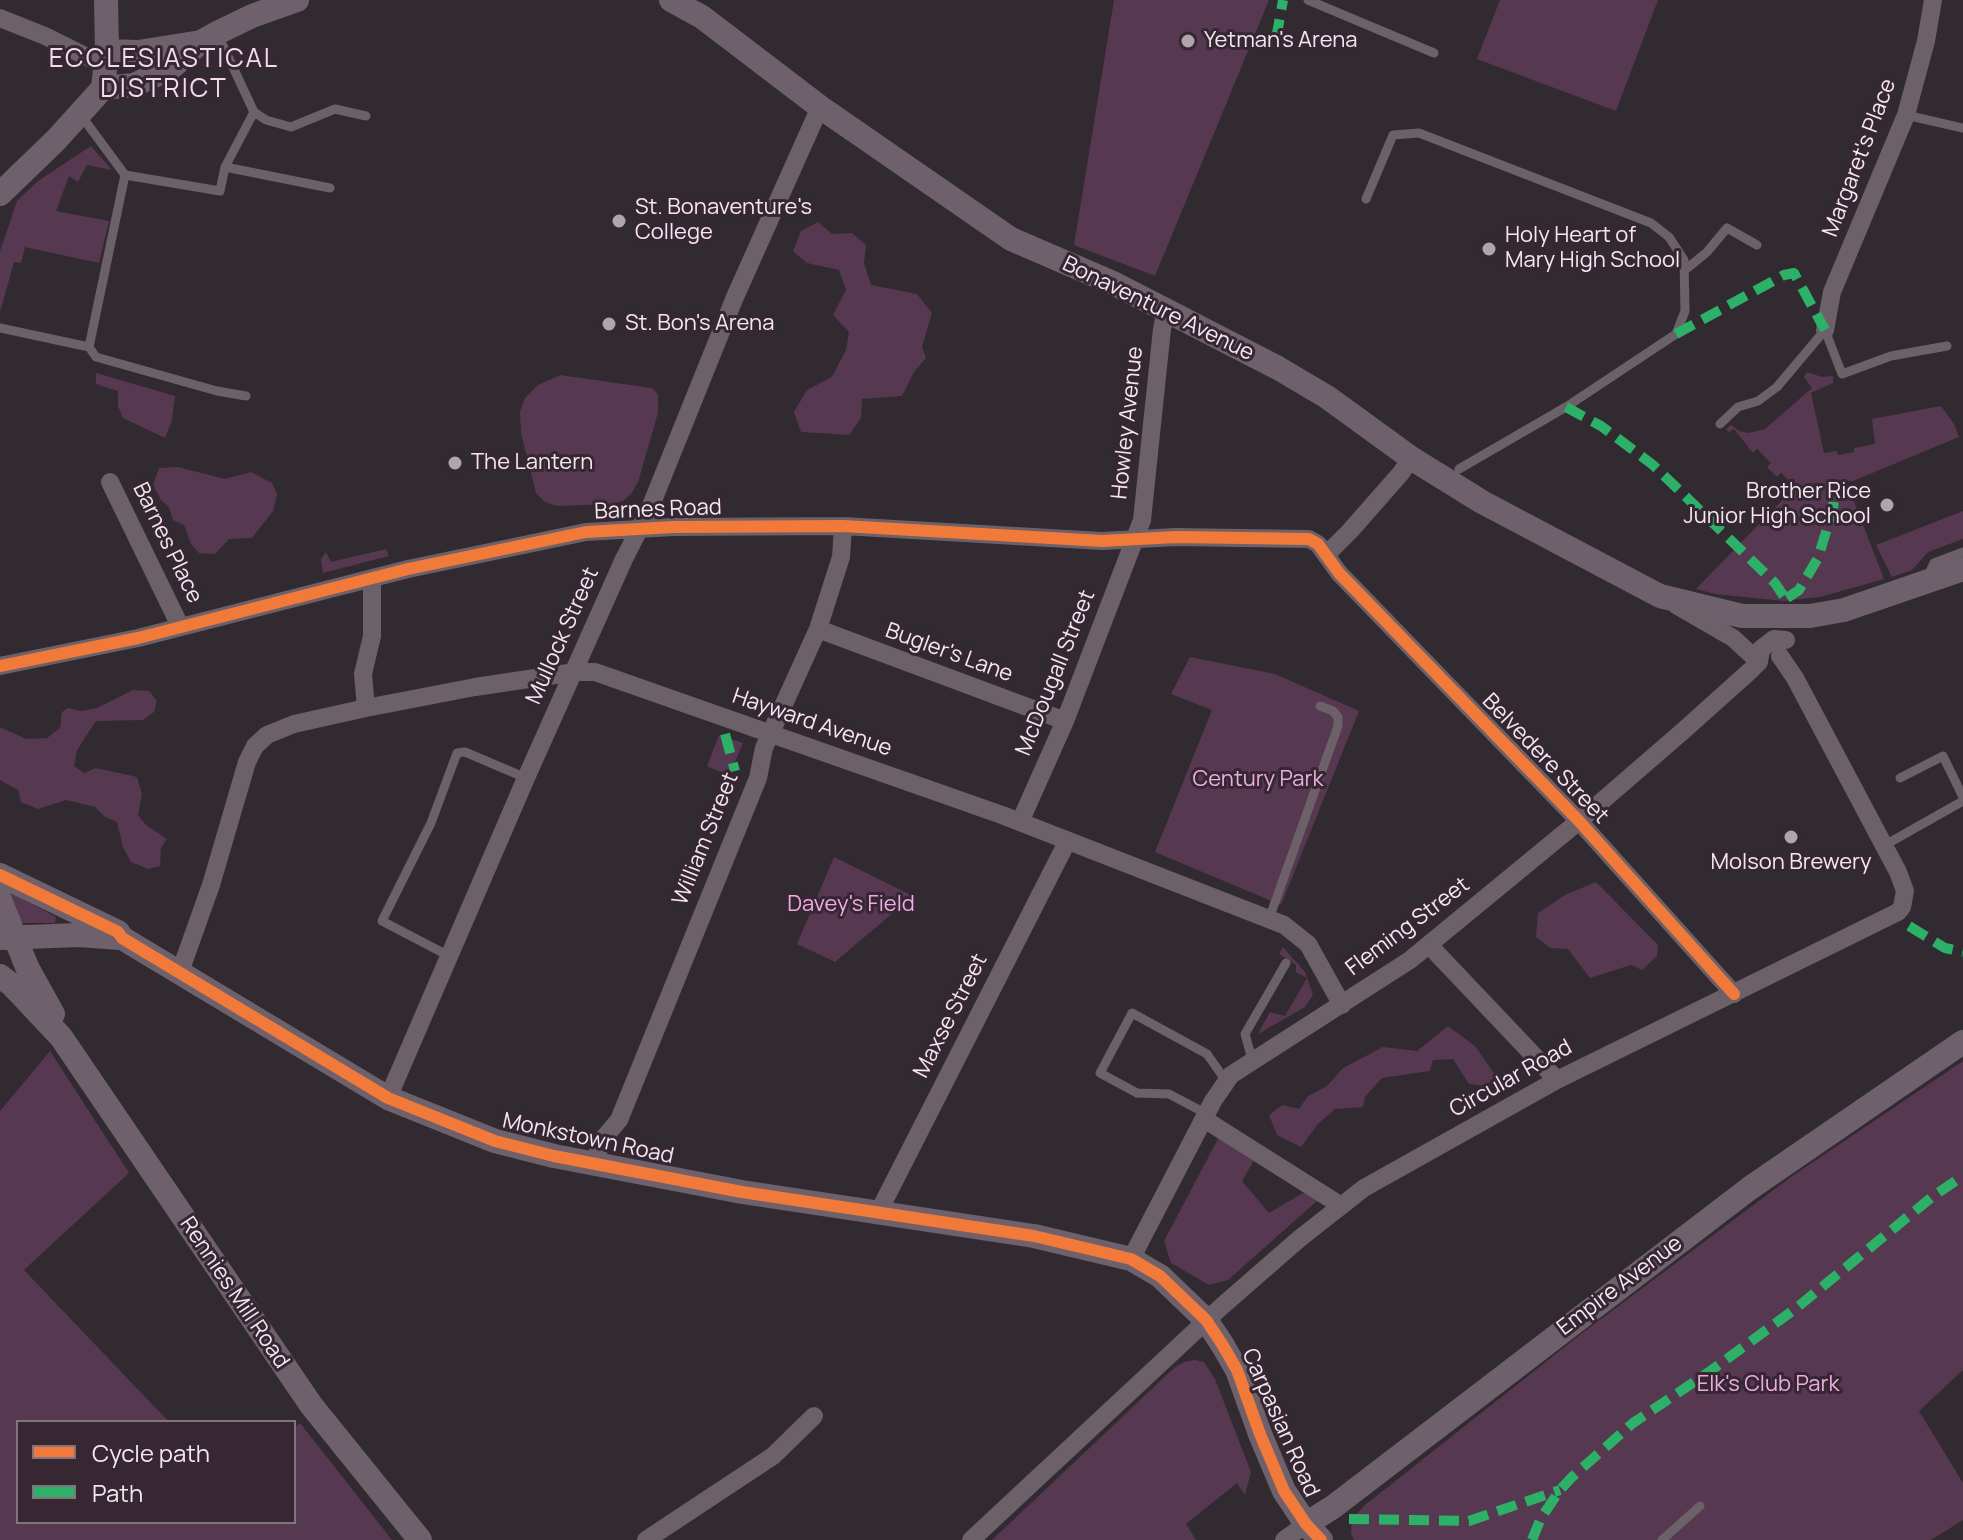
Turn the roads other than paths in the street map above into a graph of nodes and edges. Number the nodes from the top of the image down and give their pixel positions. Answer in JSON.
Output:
{"nodes":[{"id":1,"x":106,"y":0,"type":"edge"},
{"id":2,"x":297,"y":0,"type":"edge"},
{"id":3,"x":1308,"y":0,"type":"edge"},
{"id":4,"x":1933,"y":0,"type":"edge"},
{"id":5,"x":677,"y":1,"type":"edge"},
{"id":6,"x":710,"y":9,"type":"edge"},
{"id":7,"x":0,"y":18,"type":"edge"},
{"id":8,"x":209,"y":37,"type":"junction"},
{"id":9,"x":107,"y":51,"type":"junction"},
{"id":10,"x":1434,"y":53,"type":"dead end"},
{"id":11,"x":103,"y":88,"type":"junction"},
{"id":12,"x":820,"y":107,"type":"junction"},
{"id":13,"x":254,"y":112,"type":"junction"},
{"id":14,"x":80,"y":114,"type":"junction"},
{"id":15,"x":1906,"y":115,"type":"junction"},
{"id":16,"x":366,"y":116,"type":"dead end"},
{"id":17,"x":1963,"y":128,"type":"edge"},
{"id":18,"x":225,"y":167,"type":"junction"},
{"id":19,"x":125,"y":175,"type":"junction"},
{"id":20,"x":330,"y":188,"type":"dead end"},
{"id":21,"x":0,"y":194,"type":"edge"},
{"id":22,"x":1366,"y":199,"type":"dead end"},
{"id":23,"x":1757,"y":245,"type":"dead end"},
{"id":24,"x":1685,"y":270,"type":"junction"},
{"id":25,"x":1166,"y":310,"type":"junction"},
{"id":26,"x":0,"y":328,"type":"edge"},
{"id":27,"x":1825,"y":330,"type":"junction"},
{"id":28,"x":1947,"y":346,"type":"dead end"},
{"id":29,"x":89,"y":347,"type":"junction"},
{"id":30,"x":246,"y":396,"type":"dead end"},
{"id":31,"x":1720,"y":424,"type":"dead end"},
{"id":32,"x":1411,"y":458,"type":"junction"},
{"id":33,"x":1459,"y":469,"type":"dead end"},
{"id":34,"x":110,"y":482,"type":"dead end"},
{"id":35,"x":843,"y":526,"type":"junction"},
{"id":36,"x":640,"y":528,"type":"junction"},
{"id":37,"x":1136,"y":541,"type":"junction"},
{"id":38,"x":1963,"y":552,"type":"edge"},
{"id":39,"x":1327,"y":554,"type":"junction"},
{"id":40,"x":1963,"y":569,"type":"edge"},
{"id":41,"x":372,"y":579,"type":"junction"},
{"id":42,"x":1925,"y":583,"type":"junction"},
{"id":43,"x":1660,"y":596,"type":"junction"},
{"id":44,"x":1810,"y":616,"type":"junction"},
{"id":45,"x":180,"y":626,"type":"junction"},
{"id":46,"x":818,"y":629,"type":"junction"},
{"id":47,"x":1783,"y":648,"type":"junction"},
{"id":48,"x":1759,"y":662,"type":"junction"},
{"id":49,"x":0,"y":666,"type":"edge"},
{"id":50,"x":575,"y":672,"type":"junction"},
{"id":51,"x":1320,"y":706,"type":"dead end"},
{"id":52,"x":366,"y":708,"type":"junction"},
{"id":53,"x":1065,"y":721,"type":"junction"},
{"id":54,"x":771,"y":734,"type":"junction"},
{"id":55,"x":526,"y":778,"type":"junction"},
{"id":56,"x":1900,"y":778,"type":"dead end"},
{"id":57,"x":1963,"y":799,"type":"edge"},
{"id":58,"x":1579,"y":821,"type":"junction"},
{"id":59,"x":1020,"y":822,"type":"junction"},
{"id":60,"x":1067,"y":842,"type":"junction"},
{"id":61,"x":1885,"y":845,"type":"junction"},
{"id":62,"x":0,"y":875,"type":"edge"},
{"id":63,"x":0,"y":900,"type":"edge"},
{"id":64,"x":1269,"y":919,"type":"junction"},
{"id":65,"x":7,"y":938,"type":"edge"},
{"id":66,"x":122,"y":938,"type":"junction"},
{"id":67,"x":1429,"y":945,"type":"junction"},
{"id":68,"x":451,"y":957,"type":"junction"},
{"id":69,"x":1286,"y":963,"type":"dead end"},
{"id":70,"x":180,"y":972,"type":"junction"},
{"id":71,"x":0,"y":976,"type":"edge"},
{"id":72,"x":1734,"y":994,"type":"junction"},
{"id":73,"x":1342,"y":1005,"type":"junction"},
{"id":74,"x":61,"y":1037,"type":"junction"},
{"id":75,"x":1963,"y":1042,"type":"edge"},
{"id":76,"x":1252,"y":1059,"type":"junction"},
{"id":77,"x":1557,"y":1080,"type":"junction"},
{"id":78,"x":1226,"y":1081,"type":"junction"},
{"id":79,"x":388,"y":1098,"type":"junction"},
{"id":80,"x":1206,"y":1116,"type":"junction"},
{"id":81,"x":594,"y":1163,"type":"junction"},
{"id":82,"x":1340,"y":1205,"type":"junction"},
{"id":83,"x":878,"y":1213,"type":"junction"},
{"id":84,"x":1131,"y":1259,"type":"junction"},
{"id":85,"x":1206,"y":1320,"type":"junction"},
{"id":86,"x":814,"y":1416,"type":"dead end"},
{"id":87,"x":1700,"y":1506,"type":"dead end"},
{"id":88,"x":1314,"y":1532,"type":"edge"},
{"id":89,"x":420,"y":1540,"type":"edge"},
{"id":90,"x":646,"y":1540,"type":"edge"},
{"id":91,"x":971,"y":1540,"type":"edge"},
{"id":92,"x":1284,"y":1540,"type":"edge"},
{"id":93,"x":1662,"y":1540,"type":"edge"}],
"edges":[{"from":1,"to":9,"type":"street"},
{"from":2,"to":8,"type":"street"},
{"from":3,"to":10,"type":"lane"},
{"from":4,"to":15,"type":"street","name":"Margaret's Place"},
{"from":5,"to":6,"type":"street","name":"Bonaventure Avenue"},
{"from":6,"to":12,"type":"street","name":"Bonaventure Avenue"},
{"from":7,"to":9,"type":"street"},
{"from":8,"to":9,"type":"street"},
{"from":8,"to":11,"type":"street"},
{"from":8,"to":13,"type":"lane"},
{"from":9,"to":11,"type":"street"},
{"from":11,"to":14,"type":"street"},
{"from":12,"to":25,"type":"street","name":"Bonaventure Avenue"},
{"from":12,"to":36,"type":"street","name":"Mullock Street"},
{"from":13,"to":16,"type":"lane"},
{"from":13,"to":18,"type":"lane"},
{"from":14,"to":19,"type":"lane"},
{"from":14,"to":21,"type":"street"},
{"from":15,"to":17,"type":"lane"},
{"from":15,"to":27,"type":"street","name":"Margaret's Place"},
{"from":18,"to":19,"type":"lane"},
{"from":18,"to":20,"type":"lane"},
{"from":19,"to":29,"type":"lane"},
{"from":22,"to":24,"type":"lane"},
{"from":23,"to":24,"type":"lane"},
{"from":24,"to":33,"type":"lane"},
{"from":25,"to":32,"type":"street","name":"Bonaventure Avenue"},
{"from":25,"to":37,"type":"street","name":"Howley Avenue"},
{"from":26,"to":29,"type":"lane"},
{"from":27,"to":28,"type":"lane"},
{"from":27,"to":31,"type":"lane"},
{"from":29,"to":30,"type":"lane"},
{"from":32,"to":39,"type":"street"},
{"from":32,"to":43,"type":"street","name":"Bonaventure Avenue"},
{"from":34,"to":45,"type":"street","name":"Barnes Place"},
{"from":35,"to":36,"type":"street","name":"Barnes Road"},
{"from":35,"to":37,"type":"street","name":"Barnes Road"},
{"from":35,"to":46,"type":"street","name":"William Street"},
{"from":36,"to":41,"type":"street","name":"Barnes Road"},
{"from":36,"to":50,"type":"street","name":"Mullock Street"},
{"from":37,"to":39,"type":"street","name":"Barnes Road"},
{"from":37,"to":53,"type":"street","name":"McDougall Street"},
{"from":38,"to":42,"type":"lane"},
{"from":39,"to":58,"type":"street","name":"Belvedere Street"},
{"from":40,"to":42,"type":"street","name":"Bonaventure Avenue"},
{"from":41,"to":45,"type":"street","name":"Barnes Road"},
{"from":41,"to":52,"type":"street"},
{"from":42,"to":44,"type":"street","name":"Bonaventure Avenue"},
{"from":43,"to":44,"type":"street","name":"Bonaventure Avenue"},
{"from":43,"to":48,"type":"street","name":"Bonaventure Avenue"},
{"from":44,"to":47,"type":"street","name":"Fleming Street"},
{"from":45,"to":49,"type":"street","name":"Barnes Road"},
{"from":46,"to":53,"type":"street","name":"Bugler's Lane"},
{"from":46,"to":54,"type":"street","name":"William Street"},
{"from":47,"to":48,"type":"street","name":"Fleming Street"},
{"from":47,"to":61,"type":"street","name":"Circular Road"},
{"from":48,"to":58,"type":"street","name":"Fleming Street"},
{"from":50,"to":52,"type":"street","name":"Hayward Avenue"},
{"from":50,"to":54,"type":"street","name":"Hayward Avenue"},
{"from":50,"to":55,"type":"street","name":"Mullock Street"},
{"from":51,"to":64,"type":"lane"},
{"from":52,"to":70,"type":"street","name":"Hayward Avenue"},
{"from":53,"to":59,"type":"street","name":"McDougall Street"},
{"from":54,"to":59,"type":"street","name":"Hayward Avenue"},
{"from":54,"to":81,"type":"street","name":"William Street"},
{"from":55,"to":68,"type":"street","name":"Mullock Street"},
{"from":55,"to":68,"type":"lane"},
{"from":56,"to":57,"type":"lane"},
{"from":57,"to":61,"type":"lane"},
{"from":58,"to":67,"type":"street","name":"Fleming Street"},
{"from":58,"to":72,"type":"street","name":"Belvedere Street"},
{"from":59,"to":60,"type":"street","name":"Hayward Avenue"},
{"from":60,"to":64,"type":"street","name":"Hayward Avenue"},
{"from":60,"to":83,"type":"street","name":"Maxse Street"},
{"from":61,"to":72,"type":"street","name":"Circular Road"},
{"from":62,"to":66,"type":"street","name":"Monkstown Road"},
{"from":63,"to":65,"type":"street","name":"Rennies Mill Road"},
{"from":64,"to":73,"type":"street","name":"Hayward Avenue"},
{"from":65,"to":66,"type":"street","name":"Monkstown Road"},
{"from":65,"to":74,"type":"street","name":"Rennies Mill Road"},
{"from":66,"to":70,"type":"street","name":"Monkstown Road"},
{"from":67,"to":73,"type":"street","name":"Fleming Street"},
{"from":67,"to":77,"type":"street"},
{"from":68,"to":79,"type":"street","name":"Mullock Street"},
{"from":69,"to":76,"type":"lane"},
{"from":70,"to":79,"type":"street","name":"Monkstown Road"},
{"from":71,"to":74,"type":"street","name":"Rennies Mill Road"},
{"from":72,"to":77,"type":"street","name":"Circular Road"},
{"from":73,"to":76,"type":"street","name":"Fleming Street"},
{"from":74,"to":89,"type":"street","name":"Rennies Mill Road"},
{"from":75,"to":88,"type":"street","name":"Empire Avenue"},
{"from":76,"to":78,"type":"street","name":"Fleming Street"},
{"from":77,"to":82,"type":"street","name":"Circular Road"},
{"from":78,"to":80,"type":"street","name":"Fleming Street"},
{"from":78,"to":80,"type":"lane"},
{"from":79,"to":81,"type":"street","name":"Monkstown Road"},
{"from":80,"to":82,"type":"street"},
{"from":80,"to":84,"type":"street","name":"Fleming Street"},
{"from":81,"to":83,"type":"street","name":"Monkstown Road"},
{"from":82,"to":85,"type":"street","name":"Circular Road"},
{"from":83,"to":84,"type":"street","name":"Monkstown Road"},
{"from":84,"to":85,"type":"street","name":"Monkstown Road"},
{"from":85,"to":88,"type":"street","name":"Carpasian Road"},
{"from":85,"to":91,"type":"street","name":"Circular Road"},
{"from":86,"to":90,"type":"street"},
{"from":87,"to":93,"type":"lane"},
{"from":88,"to":92,"type":"street","name":"Empire Avenue"}]}
